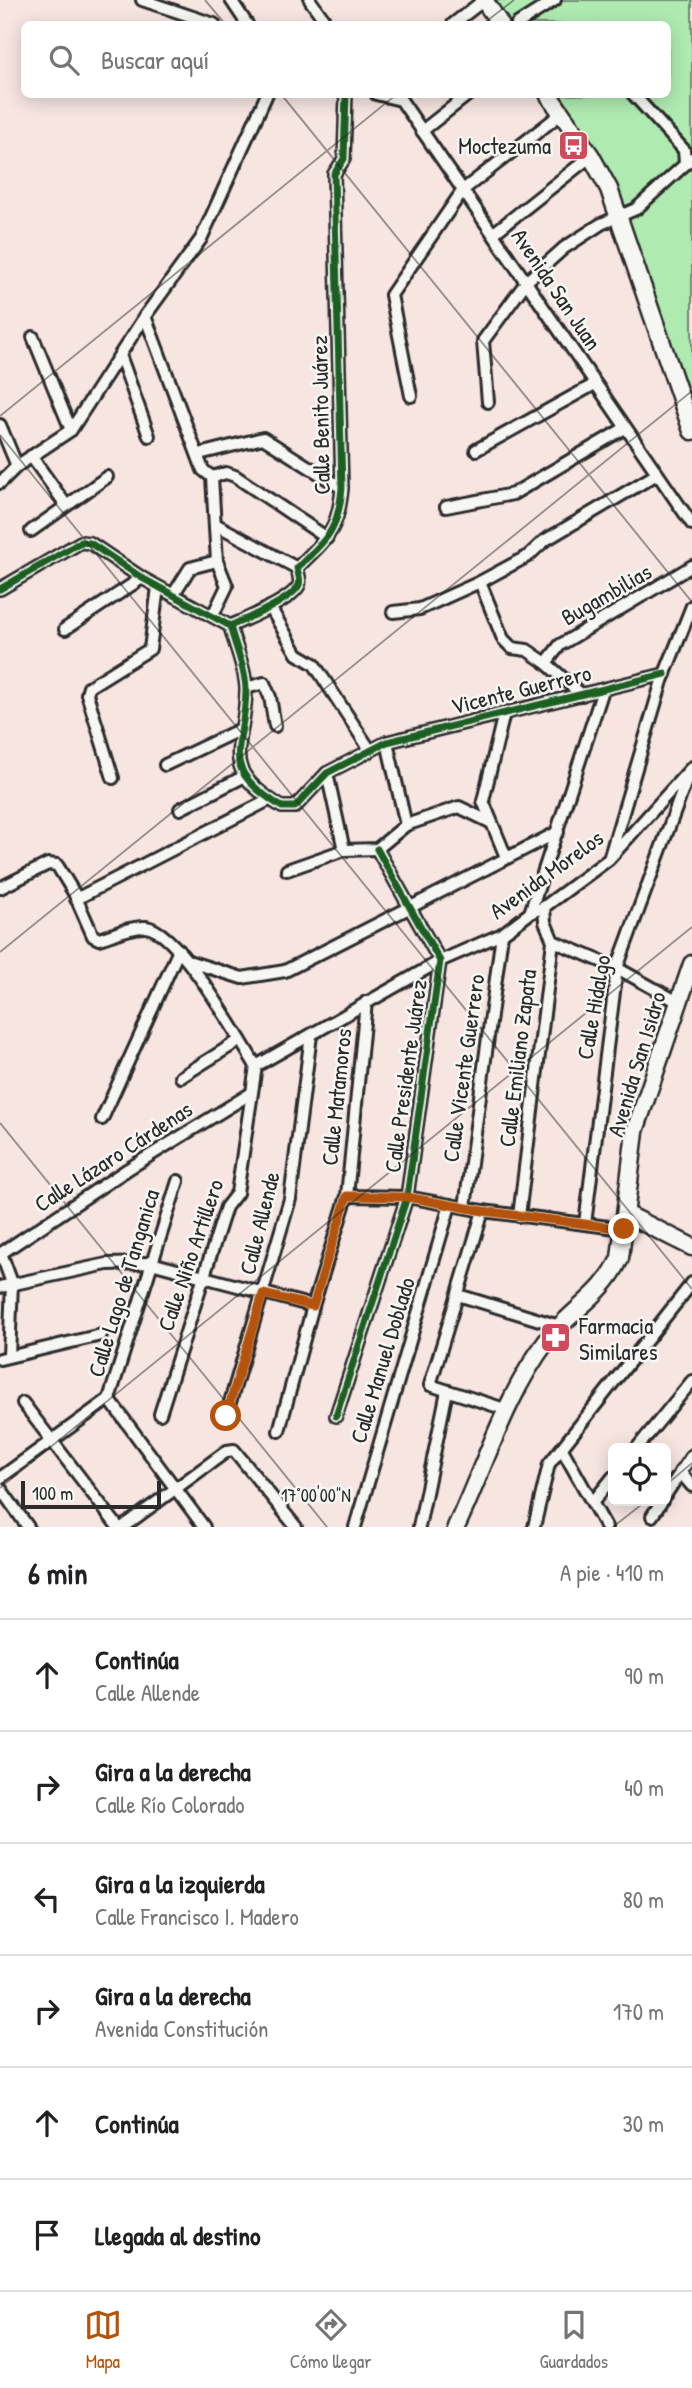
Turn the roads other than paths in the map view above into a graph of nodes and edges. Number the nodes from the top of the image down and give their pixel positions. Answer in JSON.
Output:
{"nodes":[{"id":1,"x":231,"y":0,"type":"edge"},
{"id":2,"x":310,"y":0,"type":"edge"},
{"id":3,"x":484,"y":0,"type":"edge"},
{"id":4,"x":555,"y":0,"type":"edge"},
{"id":5,"x":147,"y":1,"type":"edge"},
{"id":6,"x":205,"y":21,"type":"edge"},
{"id":7,"x":245,"y":21,"type":"edge"},
{"id":8,"x":325,"y":21,"type":"edge"},
{"id":9,"x":457,"y":21,"type":"edge"},
{"id":10,"x":498,"y":21,"type":"edge"},
{"id":11,"x":522,"y":21,"type":"edge"},
{"id":12,"x":265,"y":98,"type":"edge"},
{"id":13,"x":346,"y":98,"type":"edge"},
{"id":14,"x":391,"y":98,"type":"edge"},
{"id":15,"x":464,"y":98,"type":"edge"},
{"id":16,"x":551,"y":98,"type":"edge"},
{"id":17,"x":638,"y":98,"type":"edge"},
{"id":18,"x":562,"y":113,"type":"junction"},
{"id":19,"x":422,"y":131,"type":"junction"},
{"id":20,"x":591,"y":156,"type":"junction"},
{"id":21,"x":689,"y":161,"type":"edge"},
{"id":22,"x":463,"y":190,"type":"junction"},
{"id":23,"x":617,"y":218,"type":"junction"},
{"id":24,"x":494,"y":233,"type":"junction"},
{"id":25,"x":527,"y":281,"type":"junction"},
{"id":26,"x":145,"y":316,"type":"junction"},
{"id":27,"x":33,"y":337,"type":"dead end"},
{"id":28,"x":120,"y":355,"type":"junction"},
{"id":29,"x":595,"y":383,"type":"junction"},
{"id":30,"x":411,"y":396,"type":"dead end"},
{"id":31,"x":488,"y":402,"type":"dead end"},
{"id":32,"x":0,"y":425,"type":"edge"},
{"id":33,"x":625,"y":428,"type":"junction"},
{"id":34,"x":71,"y":430,"type":"junction"},
{"id":35,"x":692,"y":431,"type":"edge"},
{"id":36,"x":149,"y":436,"type":"dead end"},
{"id":37,"x":476,"y":450,"type":"dead end"},
{"id":38,"x":199,"y":454,"type":"junction"},
{"id":39,"x":31,"y":456,"type":"junction"},
{"id":40,"x":17,"y":466,"type":"junction"},
{"id":41,"x":657,"y":474,"type":"junction"},
{"id":42,"x":107,"y":477,"type":"dead end"},
{"id":43,"x":212,"y":478,"type":"junction"},
{"id":44,"x":0,"y":483,"type":"edge"},
{"id":45,"x":342,"y":488,"type":"junction"},
{"id":46,"x":66,"y":505,"type":"junction"},
{"id":47,"x":446,"y":507,"type":"dead end"},
{"id":48,"x":692,"y":524,"type":"edge"},
{"id":49,"x":217,"y":525,"type":"junction"},
{"id":50,"x":31,"y":531,"type":"dead end"},
{"id":51,"x":327,"y":538,"type":"junction"},
{"id":52,"x":217,"y":561,"type":"junction"},
{"id":53,"x":692,"y":566,"type":"edge"},
{"id":54,"x":297,"y":568,"type":"junction"},
{"id":55,"x":142,"y":578,"type":"junction"},
{"id":56,"x":480,"y":582,"type":"junction"},
{"id":57,"x":158,"y":587,"type":"junction"},
{"id":58,"x":0,"y":589,"type":"edge"},
{"id":59,"x":173,"y":595,"type":"junction"},
{"id":60,"x":692,"y":606,"type":"edge"},
{"id":61,"x":270,"y":607,"type":"junction"},
{"id":62,"x":393,"y":612,"type":"dead end"},
{"id":63,"x":213,"y":615,"type":"junction"},
{"id":64,"x":230,"y":626,"type":"junction"},
{"id":65,"x":65,"y":629,"type":"dead end"},
{"id":66,"x":546,"y":663,"type":"junction"},
{"id":67,"x":665,"y":674,"type":"junction"},
{"id":68,"x":246,"y":688,"type":"junction"},
{"id":69,"x":603,"y":690,"type":"junction"},
{"id":70,"x":582,"y":695,"type":"junction"},
{"id":71,"x":504,"y":713,"type":"junction"},
{"id":72,"x":275,"y":726,"type":"dead end"},
{"id":73,"x":241,"y":729,"type":"junction"},
{"id":74,"x":387,"y":743,"type":"junction"},
{"id":75,"x":370,"y":750,"type":"junction"},
{"id":76,"x":165,"y":765,"type":"dead end"},
{"id":77,"x":692,"y":767,"type":"edge"},
{"id":78,"x":327,"y":774,"type":"junction"},
{"id":79,"x":245,"y":776,"type":"junction"},
{"id":80,"x":113,"y":778,"type":"dead end"},
{"id":81,"x":269,"y":800,"type":"junction"},
{"id":82,"x":180,"y":809,"type":"dead end"},
{"id":83,"x":490,"y":821,"type":"junction"},
{"id":84,"x":406,"y":825,"type":"junction"},
{"id":85,"x":558,"y":832,"type":"junction"},
{"id":86,"x":377,"y":849,"type":"junction"},
{"id":87,"x":344,"y":850,"type":"junction"},
{"id":88,"x":506,"y":857,"type":"junction"},
{"id":89,"x":609,"y":859,"type":"junction"},
{"id":90,"x":287,"y":870,"type":"dead end"},
{"id":91,"x":0,"y":888,"type":"edge"},
{"id":92,"x":76,"y":899,"type":"junction"},
{"id":93,"x":410,"y":905,"type":"junction"},
{"id":94,"x":544,"y":907,"type":"junction"},
{"id":95,"x":530,"y":913,"type":"junction"},
{"id":96,"x":502,"y":934,"type":"junction"},
{"id":97,"x":552,"y":941,"type":"junction"},
{"id":98,"x":179,"y":950,"type":"junction"},
{"id":99,"x":188,"y":961,"type":"junction"},
{"id":100,"x":440,"y":961,"type":"junction"},
{"id":101,"x":692,"y":964,"type":"edge"},
{"id":102,"x":617,"y":968,"type":"junction"},
{"id":103,"x":688,"y":983,"type":"edge"},
{"id":104,"x":366,"y":1002,"type":"junction"},
{"id":105,"x":678,"y":1002,"type":"junction"},
{"id":106,"x":311,"y":1035,"type":"junction"},
{"id":107,"x":240,"y":1040,"type":"junction"},
{"id":108,"x":256,"y":1066,"type":"junction"},
{"id":109,"x":181,"y":1077,"type":"dead end"},
{"id":110,"x":250,"y":1094,"type":"junction"},
{"id":111,"x":102,"y":1119,"type":"dead end"},
{"id":112,"x":178,"y":1181,"type":"dead end"},
{"id":113,"x":347,"y":1196,"type":"junction"},
{"id":114,"x":407,"y":1197,"type":"junction"},
{"id":115,"x":450,"y":1205,"type":"junction"},
{"id":116,"x":465,"y":1207,"type":"junction"},
{"id":117,"x":483,"y":1211,"type":"junction"},
{"id":118,"x":519,"y":1216,"type":"junction"},
{"id":119,"x":625,"y":1222,"type":"junction"},
{"id":120,"x":585,"y":1224,"type":"junction"},
{"id":121,"x":691,"y":1243,"type":"edge"},
{"id":122,"x":1,"y":1253,"type":"edge"},
{"id":123,"x":151,"y":1263,"type":"junction"},
{"id":124,"x":202,"y":1277,"type":"junction"},
{"id":125,"x":12,"y":1283,"type":"junction"},
{"id":126,"x":692,"y":1283,"type":"edge"},
{"id":127,"x":0,"y":1287,"type":"edge"},
{"id":128,"x":263,"y":1294,"type":"junction"},
{"id":129,"x":458,"y":1295,"type":"junction"},
{"id":130,"x":313,"y":1306,"type":"junction"},
{"id":131,"x":559,"y":1326,"type":"junction"},
{"id":132,"x":101,"y":1335,"type":"dead end"},
{"id":133,"x":4,"y":1357,"type":"edge"},
{"id":134,"x":692,"y":1381,"type":"edge"},
{"id":135,"x":447,"y":1391,"type":"junction"},
{"id":136,"x":109,"y":1399,"type":"junction"},
{"id":137,"x":23,"y":1403,"type":"dead end"},
{"id":138,"x":508,"y":1410,"type":"junction"},
{"id":139,"x":160,"y":1414,"type":"dead end"},
{"id":140,"x":226,"y":1416,"type":"dead end"},
{"id":141,"x":336,"y":1416,"type":"dead end"},
{"id":142,"x":279,"y":1431,"type":"dead end"},
{"id":143,"x":52,"y":1442,"type":"junction"},
{"id":144,"x":641,"y":1443,"type":"edge"},
{"id":145,"x":562,"y":1449,"type":"junction"},
{"id":146,"x":692,"y":1455,"type":"edge"},
{"id":147,"x":680,"y":1472,"type":"junction"},
{"id":148,"x":0,"y":1478,"type":"edge"},
{"id":149,"x":608,"y":1483,"type":"edge"},
{"id":150,"x":671,"y":1486,"type":"edge"},
{"id":151,"x":692,"y":1486,"type":"edge"},
{"id":152,"x":176,"y":1487,"type":"junction"},
{"id":153,"x":0,"y":1488,"type":"edge"},
{"id":154,"x":593,"y":1502,"type":"junction"},
{"id":155,"x":659,"y":1506,"type":"edge"},
{"id":156,"x":465,"y":1508,"type":"junction"},
{"id":157,"x":652,"y":1516,"type":"dead end"},
{"id":158,"x":28,"y":1527,"type":"edge"},
{"id":159,"x":121,"y":1527,"type":"edge"},
{"id":160,"x":204,"y":1527,"type":"edge"},
{"id":161,"x":296,"y":1527,"type":"edge"},
{"id":162,"x":355,"y":1527,"type":"edge"},
{"id":163,"x":419,"y":1527,"type":"edge"},
{"id":164,"x":456,"y":1527,"type":"edge"},
{"id":165,"x":466,"y":1527,"type":"edge"},
{"id":166,"x":534,"y":1527,"type":"edge"},
{"id":167,"x":606,"y":1527,"type":"edge"}],
"edges":[{"from":1,"to":7,"type":"street"},
{"from":2,"to":8,"type":"street"},
{"from":3,"to":9,"type":"street"},
{"from":3,"to":10,"type":"main road"},
{"from":4,"to":11,"type":"street"},
{"from":5,"to":6,"type":"street"},
{"from":12,"to":26,"type":"street"},
{"from":13,"to":45,"type":"street","name":"Calle Benito Juárez"},
{"from":14,"to":19,"type":"street","name":"Avenida San Juan"},
{"from":15,"to":19,"type":"street"},
{"from":16,"to":18,"type":"main road"},
{"from":17,"to":21,"type":"street"},
{"from":18,"to":20,"type":"main road"},
{"from":18,"to":22,"type":"street"},
{"from":19,"to":22,"type":"street","name":"Avenida San Juan"},
{"from":20,"to":23,"type":"main road"},
{"from":20,"to":24,"type":"street"},
{"from":21,"to":23,"type":"street"},
{"from":22,"to":24,"type":"street","name":"Avenida San Juan"},
{"from":22,"to":30,"type":"street"},
{"from":23,"to":25,"type":"street"},
{"from":23,"to":35,"type":"main road"},
{"from":24,"to":25,"type":"street","name":"Avenida San Juan"},
{"from":25,"to":29,"type":"street","name":"Avenida San Juan"},
{"from":25,"to":31,"type":"street"},
{"from":26,"to":28,"type":"street"},
{"from":26,"to":38,"type":"street"},
{"from":27,"to":34,"type":"street"},
{"from":28,"to":34,"type":"street"},
{"from":28,"to":36,"type":"street"},
{"from":29,"to":33,"type":"street","name":"Avenida San Juan"},
{"from":29,"to":37,"type":"street"},
{"from":32,"to":40,"type":"street"},
{"from":33,"to":41,"type":"street","name":"Avenida San Juan"},
{"from":33,"to":47,"type":"street"},
{"from":34,"to":39,"type":"street"},
{"from":38,"to":43,"type":"street"},
{"from":38,"to":45,"type":"street"},
{"from":39,"to":40,"type":"street"},
{"from":39,"to":46,"type":"street"},
{"from":40,"to":44,"type":"street"},
{"from":41,"to":48,"type":"street","name":"Avenida San Juan"},
{"from":41,"to":56,"type":"street"},
{"from":42,"to":46,"type":"street"},
{"from":43,"to":49,"type":"street"},
{"from":43,"to":51,"type":"street"},
{"from":45,"to":51,"type":"street","name":"Calle Benito Juárez"},
{"from":46,"to":50,"type":"street"},
{"from":49,"to":52,"type":"street"},
{"from":49,"to":54,"type":"street"},
{"from":51,"to":54,"type":"street","name":"Calle Benito Juárez"},
{"from":52,"to":59,"type":"street"},
{"from":52,"to":63,"type":"street"},
{"from":53,"to":66,"type":"street","name":"Bugambilias"},
{"from":54,"to":61,"type":"street","name":"Calle Benito Juárez"},
{"from":55,"to":57,"type":"street"},
{"from":55,"to":58,"type":"street"},
{"from":55,"to":65,"type":"street"},
{"from":56,"to":62,"type":"street"},
{"from":56,"to":66,"type":"street"},
{"from":57,"to":59,"type":"street"},
{"from":57,"to":80,"type":"street"},
{"from":59,"to":63,"type":"street"},
{"from":60,"to":67,"type":"street"},
{"from":61,"to":64,"type":"street","name":"Calle Benito Juárez"},
{"from":61,"to":75,"type":"street"},
{"from":63,"to":64,"type":"street"},
{"from":64,"to":68,"type":"street"},
{"from":66,"to":70,"type":"street"},
{"from":67,"to":69,"type":"street","name":"Vicente Guerrero"},
{"from":67,"to":89,"type":"street"},
{"from":68,"to":72,"type":"street"},
{"from":68,"to":73,"type":"street"},
{"from":69,"to":70,"type":"street","name":"Vicente Guerrero"},
{"from":69,"to":85,"type":"street"},
{"from":70,"to":71,"type":"street","name":"Vicente Guerrero"},
{"from":71,"to":74,"type":"street","name":"Vicente Guerrero"},
{"from":71,"to":83,"type":"street"},
{"from":73,"to":76,"type":"street"},
{"from":73,"to":79,"type":"street"},
{"from":74,"to":75,"type":"street","name":"Vicente Guerrero"},
{"from":74,"to":84,"type":"street"},
{"from":75,"to":78,"type":"street","name":"Vicente Guerrero"},
{"from":77,"to":89,"type":"street","name":"Avenida Morelos"},
{"from":77,"to":102,"type":"street","name":"Calle Hidalgo"},
{"from":78,"to":81,"type":"street","name":"Vicente Guerrero"},
{"from":78,"to":87,"type":"street"},
{"from":79,"to":81,"type":"street"},
{"from":79,"to":82,"type":"street"},
{"from":81,"to":92,"type":"street"},
{"from":83,"to":84,"type":"street"},
{"from":83,"to":88,"type":"street"},
{"from":84,"to":86,"type":"street"},
{"from":85,"to":88,"type":"street"},
{"from":85,"to":95,"type":"street"},
{"from":86,"to":87,"type":"street"},
{"from":86,"to":93,"type":"street"},
{"from":87,"to":90,"type":"street"},
{"from":88,"to":93,"type":"street"},
{"from":89,"to":94,"type":"street","name":"Avenida Morelos"},
{"from":91,"to":92,"type":"street"},
{"from":92,"to":98,"type":"street"},
{"from":93,"to":99,"type":"street"},
{"from":93,"to":100,"type":"street"},
{"from":94,"to":95,"type":"street","name":"Avenida Morelos"},
{"from":94,"to":97,"type":"street","name":"Calle Emiliano Zapata"},
{"from":95,"to":96,"type":"street","name":"Avenida Morelos"},
{"from":96,"to":100,"type":"street","name":"Avenida Morelos"},
{"from":96,"to":116,"type":"street","name":"Calle Vicente Guerrero"},
{"from":97,"to":102,"type":"street"},
{"from":97,"to":118,"type":"street","name":"Calle Emiliano Zapata"},
{"from":98,"to":99,"type":"street"},
{"from":98,"to":111,"type":"street"},
{"from":99,"to":107,"type":"street"},
{"from":100,"to":104,"type":"street","name":"Avenida Morelos"},
{"from":100,"to":114,"type":"street","name":"Calle Presidente Juárez"},
{"from":101,"to":103,"type":"main road","name":"Avenida San Isidro"},
{"from":102,"to":105,"type":"street"},
{"from":102,"to":120,"type":"street","name":"Calle Hidalgo"},
{"from":103,"to":105,"type":"main road","name":"Avenida San Isidro"},
{"from":104,"to":106,"type":"street","name":"Avenida Morelos"},
{"from":104,"to":113,"type":"street","name":"Calle Matamoros"},
{"from":105,"to":119,"type":"main road","name":"Avenida San Isidro"},
{"from":106,"to":108,"type":"street","name":"Avenida Morelos"},
{"from":106,"to":128,"type":"street","name":"Calle Allende"},
{"from":107,"to":108,"type":"street"},
{"from":107,"to":109,"type":"street"},
{"from":108,"to":110,"type":"street","name":"Calle Niño Artillero"},
{"from":110,"to":122,"type":"street","name":"Calle Lázaro Cárdenas"},
{"from":110,"to":124,"type":"street","name":"Calle Niño Artillero"},
{"from":112,"to":123,"type":"street","name":"Calle Lago de Tanganica"},
{"from":113,"to":114,"type":"street"},
{"from":113,"to":130,"type":"street","name":"Calle Matamoros"},
{"from":114,"to":115,"type":"street"},
{"from":114,"to":141,"type":"street","name":"Calle Presidente Juárez"},
{"from":115,"to":116,"type":"street"},
{"from":115,"to":162,"type":"street","name":"Calle Manuel Doblado"},
{"from":116,"to":117,"type":"street"},
{"from":117,"to":118,"type":"street"},
{"from":117,"to":129,"type":"street"},
{"from":118,"to":120,"type":"street"},
{"from":119,"to":120,"type":"street"},
{"from":119,"to":121,"type":"main road"},
{"from":119,"to":131,"type":"main road","name":"Avenida San Isidro"},
{"from":122,"to":125,"type":"street"},
{"from":123,"to":124,"type":"street"},
{"from":123,"to":125,"type":"street"},
{"from":123,"to":136,"type":"street","name":"Calle Lago de Tanganica"},
{"from":124,"to":128,"type":"street"},
{"from":124,"to":139,"type":"street","name":"Calle Niño Artillero"},
{"from":125,"to":127,"type":"street"},
{"from":125,"to":133,"type":"street"},
{"from":126,"to":145,"type":"street"},
{"from":128,"to":130,"type":"street"},
{"from":128,"to":140,"type":"street","name":"Calle Allende"},
{"from":129,"to":131,"type":"street"},
{"from":129,"to":135,"type":"street"},
{"from":130,"to":142,"type":"street","name":"Calle Matamoros"},
{"from":131,"to":138,"type":"main road","name":"Avenida San Isidro"},
{"from":132,"to":133,"type":"street"},
{"from":134,"to":144,"type":"street"},
{"from":135,"to":138,"type":"street"},
{"from":135,"to":163,"type":"street"},
{"from":136,"to":143,"type":"street"},
{"from":136,"to":152,"type":"street"},
{"from":137,"to":143,"type":"street"},
{"from":138,"to":156,"type":"main road","name":"Avenida San Isidro"},
{"from":143,"to":148,"type":"street"},
{"from":143,"to":159,"type":"street"},
{"from":145,"to":154,"type":"street"},
{"from":145,"to":166,"type":"street"},
{"from":146,"to":147,"type":"street"},
{"from":147,"to":150,"type":"street"},
{"from":147,"to":151,"type":"street"},
{"from":149,"to":154,"type":"street"},
{"from":152,"to":159,"type":"street"},
{"from":152,"to":160,"type":"street"},
{"from":152,"to":161,"type":"street"},
{"from":153,"to":158,"type":"street"},
{"from":154,"to":167,"type":"street"},
{"from":155,"to":157,"type":"street"},
{"from":156,"to":164,"type":"main road","name":"Avenida San Isidro"},
{"from":156,"to":165,"type":"street"}]}
